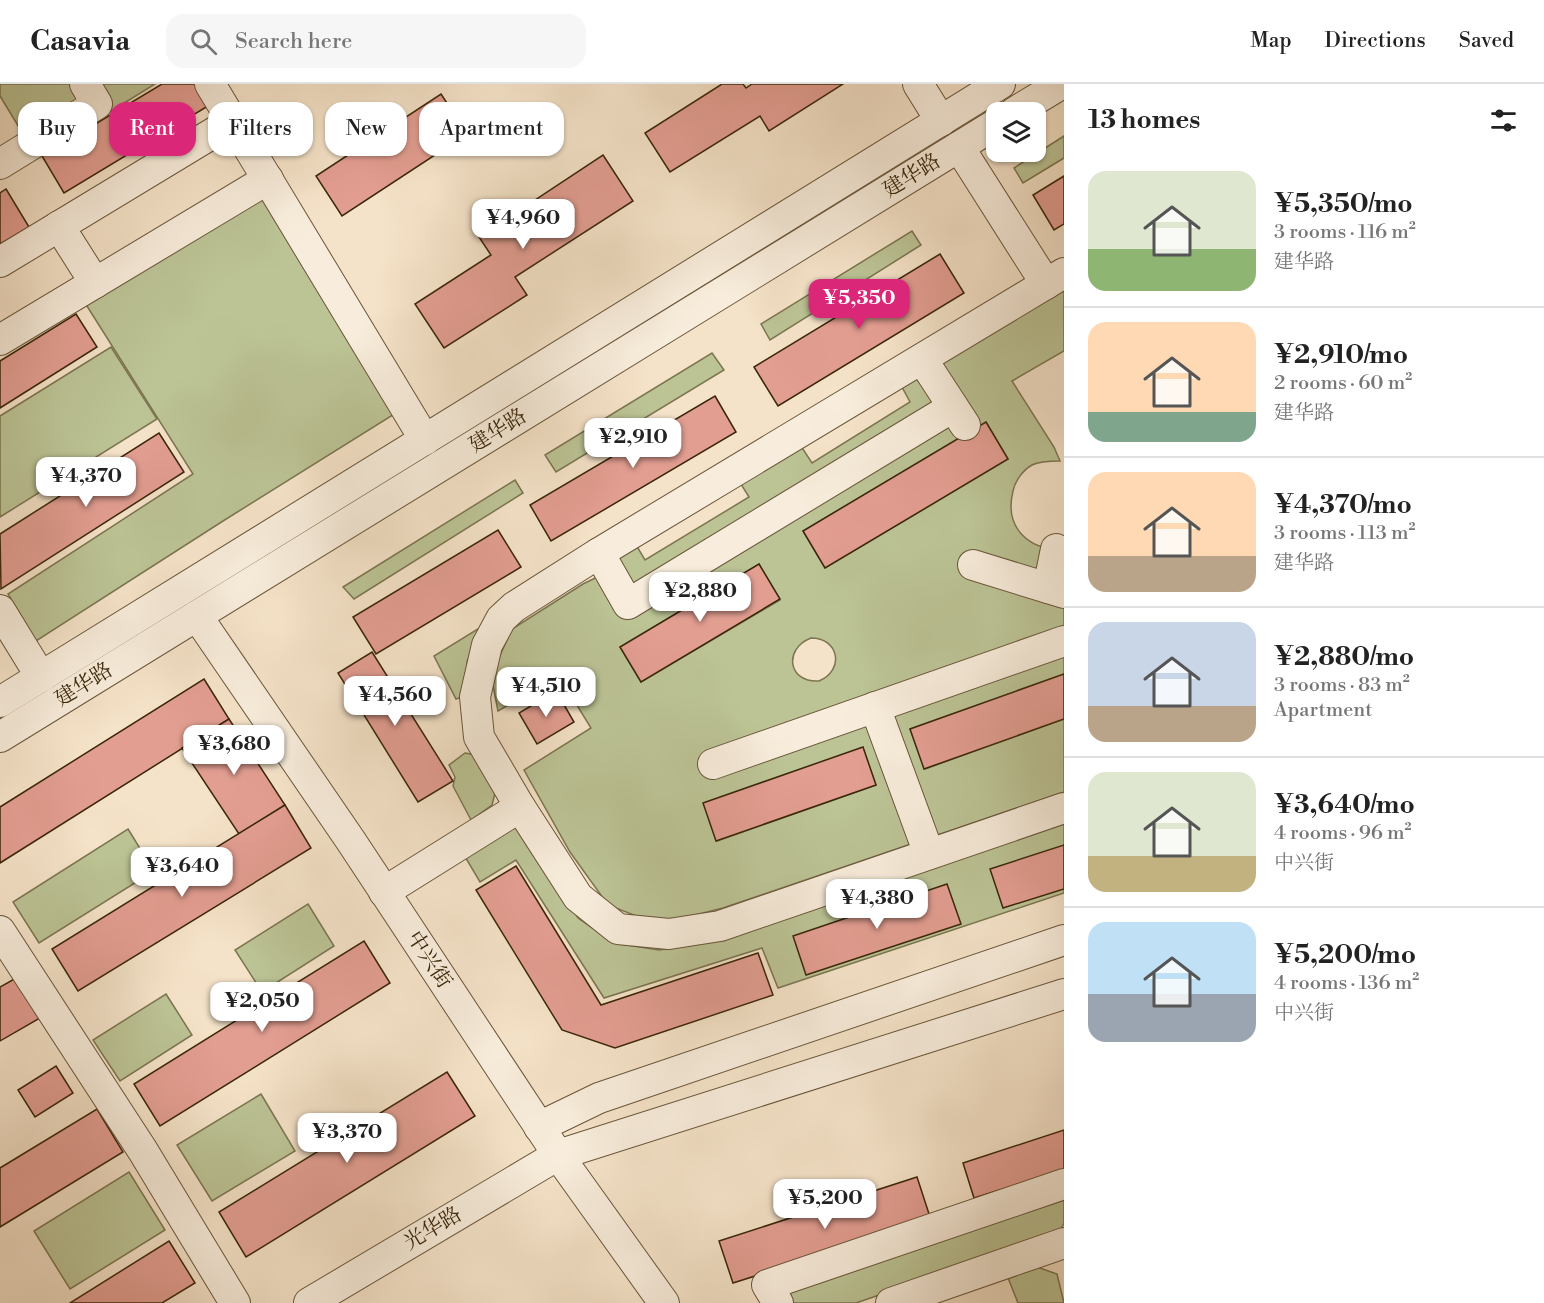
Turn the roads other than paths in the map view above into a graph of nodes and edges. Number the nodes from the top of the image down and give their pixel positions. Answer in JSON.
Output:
{"nodes":[{"id":1,"x":85,"y":84,"type":"edge"},
{"id":2,"x":210,"y":84,"type":"edge"},
{"id":3,"x":918,"y":84,"type":"edge"},
{"id":4,"x":1000,"y":84,"type":"edge"},
{"id":5,"x":1061,"y":84,"type":"edge"},
{"id":6,"x":221,"y":102,"type":"edge"},
{"id":7,"x":1031,"y":102,"type":"edge"},
{"id":8,"x":941,"y":121,"type":"junction"},
{"id":9,"x":986,"y":130,"type":"edge"},
{"id":10,"x":208,"y":136,"type":"edge"},
{"id":11,"x":959,"y":147,"type":"junction"},
{"id":12,"x":254,"y":156,"type":"edge"},
{"id":13,"x":0,"y":164,"type":"edge"},
{"id":14,"x":268,"y":179,"type":"junction"},
{"id":15,"x":59,"y":226,"type":"junction"},
{"id":16,"x":0,"y":262,"type":"edge"},
{"id":17,"x":1055,"y":279,"type":"edge"},
{"id":18,"x":95,"y":283,"type":"junction"},
{"id":19,"x":0,"y":340,"type":"edge"},
{"id":20,"x":922,"y":358,"type":"junction"},
{"id":21,"x":425,"y":440,"type":"junction"},
{"id":22,"x":1056,"y":549,"type":"dead end"},
{"id":23,"x":600,"y":553,"type":"junction"},
{"id":24,"x":973,"y":565,"type":"dead end"},
{"id":25,"x":1056,"y":590,"type":"edge"},
{"id":26,"x":0,"y":610,"type":"edge"},
{"id":27,"x":197,"y":616,"type":"junction"},
{"id":28,"x":1064,"y":641,"type":"edge"},
{"id":29,"x":41,"y":677,"type":"junction"},
{"id":30,"x":0,"y":702,"type":"edge"},
{"id":31,"x":875,"y":707,"type":"junction"},
{"id":32,"x":0,"y":737,"type":"edge"},
{"id":33,"x":713,"y":764,"type":"dead end"},
{"id":34,"x":520,"y":807,"type":"junction"},
{"id":35,"x":1064,"y":808,"type":"edge"},
{"id":36,"x":929,"y":854,"type":"junction"},
{"id":37,"x":384,"y":892,"type":"junction"},
{"id":38,"x":0,"y":931,"type":"edge"},
{"id":39,"x":1064,"y":940,"type":"edge"},
{"id":40,"x":1064,"y":994,"type":"edge"},
{"id":41,"x":539,"y":1127,"type":"junction"},
{"id":42,"x":558,"y":1155,"type":"junction"},
{"id":43,"x":1064,"y":1184,"type":"edge"},
{"id":44,"x":1064,"y":1243,"type":"edge"},
{"id":45,"x":235,"y":1303,"type":"edge"},
{"id":46,"x":309,"y":1303,"type":"edge"},
{"id":47,"x":664,"y":1303,"type":"edge"},
{"id":48,"x":778,"y":1303,"type":"edge"},
{"id":49,"x":891,"y":1303,"type":"edge"}],
"edges":[{"from":1,"to":13,"type":"street"},
{"from":2,"to":6,"type":"street"},
{"from":3,"to":8,"type":"street"},
{"from":4,"to":8,"type":"street","name":"建华路"},
{"from":5,"to":7,"type":"street"},
{"from":8,"to":21,"type":"street","name":"建华路"},
{"from":9,"to":11,"type":"street","name":"建华路"},
{"from":10,"to":15,"type":"street"},
{"from":11,"to":17,"type":"street"},
{"from":11,"to":27,"type":"street","name":"建华路"},
{"from":12,"to":14,"type":"street"},
{"from":14,"to":18,"type":"street"},
{"from":14,"to":21,"type":"street"},
{"from":15,"to":16,"type":"street"},
{"from":15,"to":18,"type":"street"},
{"from":17,"to":20,"type":"street"},
{"from":18,"to":19,"type":"street"},
{"from":20,"to":23,"type":"street"},
{"from":20,"to":23,"type":"street"},
{"from":21,"to":29,"type":"street","name":"建华路"},
{"from":22,"to":25,"type":"street"},
{"from":23,"to":34,"type":"street"},
{"from":24,"to":25,"type":"street"},
{"from":26,"to":29,"type":"street"},
{"from":27,"to":32,"type":"street","name":"建华路"},
{"from":27,"to":37,"type":"street","name":"中兴街"},
{"from":28,"to":31,"type":"street"},
{"from":29,"to":30,"type":"street","name":"建华路"},
{"from":31,"to":33,"type":"street"},
{"from":31,"to":36,"type":"street"},
{"from":34,"to":36,"type":"street"},
{"from":34,"to":37,"type":"street"},
{"from":35,"to":36,"type":"street"},
{"from":37,"to":41,"type":"street","name":"中兴街"},
{"from":38,"to":45,"type":"street"},
{"from":39,"to":41,"type":"street"},
{"from":40,"to":42,"type":"street","name":"光华路"},
{"from":41,"to":42,"type":"street","name":"中兴街"},
{"from":42,"to":46,"type":"street","name":"光华路"},
{"from":42,"to":47,"type":"street","name":"中兴街"},
{"from":43,"to":48,"type":"street"},
{"from":44,"to":49,"type":"street"}]}
